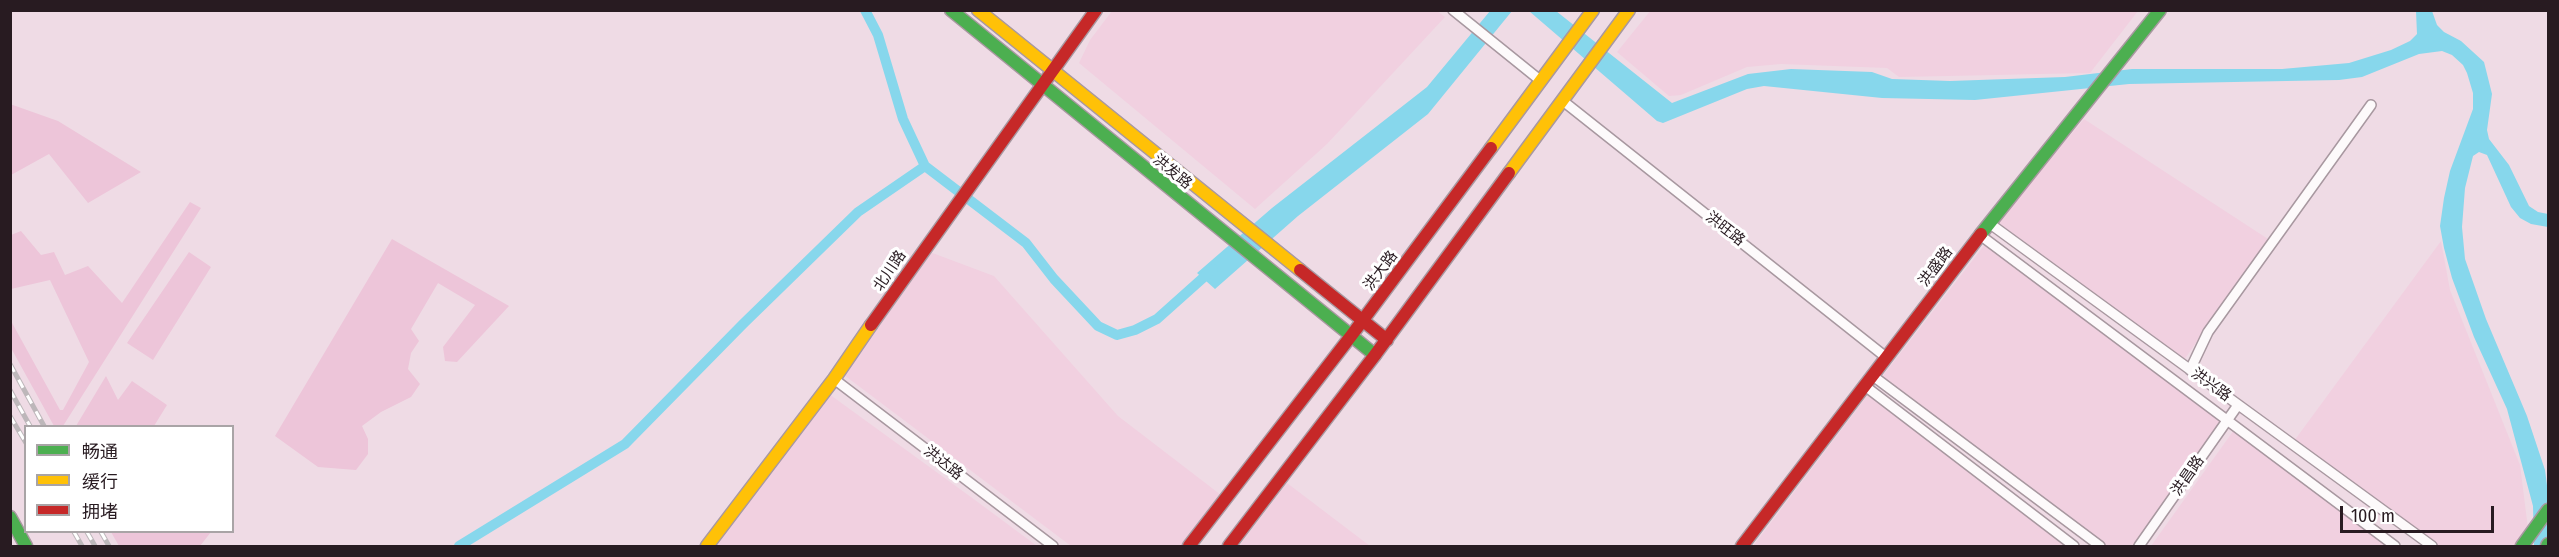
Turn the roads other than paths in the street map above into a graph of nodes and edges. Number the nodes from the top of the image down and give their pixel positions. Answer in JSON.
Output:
{"nodes":[{"id":1,"x":951,"y":10,"type":"edge"},
{"id":2,"x":978,"y":10,"type":"edge"},
{"id":3,"x":1096,"y":10,"type":"edge"},
{"id":4,"x":1454,"y":10,"type":"edge"},
{"id":5,"x":1593,"y":10,"type":"edge"},
{"id":6,"x":1629,"y":10,"type":"edge"},
{"id":7,"x":2160,"y":10,"type":"edge"},
{"id":8,"x":1052,"y":71,"type":"junction"},
{"id":9,"x":1541,"y":81,"type":"junction"},
{"id":10,"x":1041,"y":85,"type":"junction"},
{"id":11,"x":1563,"y":101,"type":"junction"},
{"id":12,"x":2372,"y":105,"type":"dead end"},
{"id":13,"x":1989,"y":223,"type":"junction"},
{"id":14,"x":1980,"y":235,"type":"junction"},
{"id":15,"x":1362,"y":320,"type":"junction"},
{"id":16,"x":1351,"y":336,"type":"junction"},
{"id":17,"x":1387,"y":340,"type":"junction"},
{"id":18,"x":1376,"y":356,"type":"junction"},
{"id":19,"x":1887,"y":358,"type":"junction"},
{"id":20,"x":2190,"y":370,"type":"junction"},
{"id":21,"x":834,"y":379,"type":"junction"},
{"id":22,"x":1869,"y":381,"type":"junction"},
{"id":23,"x":2238,"y":405,"type":"junction"},
{"id":24,"x":2227,"y":421,"type":"junction"},
{"id":25,"x":2548,"y":510,"type":"edge"},
{"id":26,"x":10,"y":517,"type":"edge"},
{"id":27,"x":26,"y":546,"type":"edge"},
{"id":28,"x":707,"y":546,"type":"edge"},
{"id":29,"x":1053,"y":546,"type":"edge"},
{"id":30,"x":1190,"y":546,"type":"edge"},
{"id":31,"x":1229,"y":546,"type":"edge"},
{"id":32,"x":1742,"y":546,"type":"edge"},
{"id":33,"x":2074,"y":546,"type":"edge"},
{"id":34,"x":2100,"y":546,"type":"edge"},
{"id":35,"x":2139,"y":546,"type":"edge"},
{"id":36,"x":2395,"y":546,"type":"edge"},
{"id":37,"x":2433,"y":546,"type":"edge"},
{"id":38,"x":2522,"y":546,"type":"edge"}],
"edges":[{"from":1,"to":10,"type":"main road","name":"洪发路"},
{"from":2,"to":8,"type":"main road","name":"洪发路"},
{"from":3,"to":8,"type":"main road","name":"北川路"},
{"from":4,"to":9,"type":"street"},
{"from":5,"to":9,"type":"main road","name":"洪大路"},
{"from":6,"to":11,"type":"main road"},
{"from":7,"to":13,"type":"main road","name":"洪盛路"},
{"from":8,"to":10,"type":"main road","name":"北川路"},
{"from":8,"to":15,"type":"main road","name":"洪发路"},
{"from":9,"to":15,"type":"main road","name":"洪大路"},
{"from":10,"to":16,"type":"main road","name":"洪发路"},
{"from":10,"to":21,"type":"main road","name":"北川路"},
{"from":11,"to":17,"type":"main road"},
{"from":11,"to":19,"type":"street","name":"洪旺路"},
{"from":12,"to":20,"type":"street"},
{"from":13,"to":14,"type":"main road","name":"洪盛路"},
{"from":13,"to":20,"type":"street","name":"洪兴路"},
{"from":14,"to":19,"type":"main road","name":"洪盛路"},
{"from":14,"to":24,"type":"street","name":"洪兴路"},
{"from":15,"to":16,"type":"main road","name":"洪大路"},
{"from":15,"to":17,"type":"main road","name":"洪发路"},
{"from":16,"to":18,"type":"main road","name":"洪发路"},
{"from":16,"to":30,"type":"main road","name":"洪大路"},
{"from":17,"to":18,"type":"main road"},
{"from":18,"to":31,"type":"main road"},
{"from":19,"to":22,"type":"main road","name":"洪盛路"},
{"from":20,"to":23,"type":"street","name":"洪兴路"},
{"from":21,"to":28,"type":"main road","name":"北川路"},
{"from":21,"to":29,"type":"street","name":"洪达路"},
{"from":22,"to":32,"type":"main road","name":"洪盛路"},
{"from":22,"to":33,"type":"street"},
{"from":22,"to":34,"type":"street"},
{"from":23,"to":24,"type":"street","name":"洪昌路"},
{"from":23,"to":37,"type":"street","name":"洪兴路"},
{"from":24,"to":35,"type":"street","name":"洪昌路"},
{"from":24,"to":36,"type":"street","name":"洪兴路"},
{"from":25,"to":38,"type":"main road"},
{"from":26,"to":27,"type":"main road"}]}
